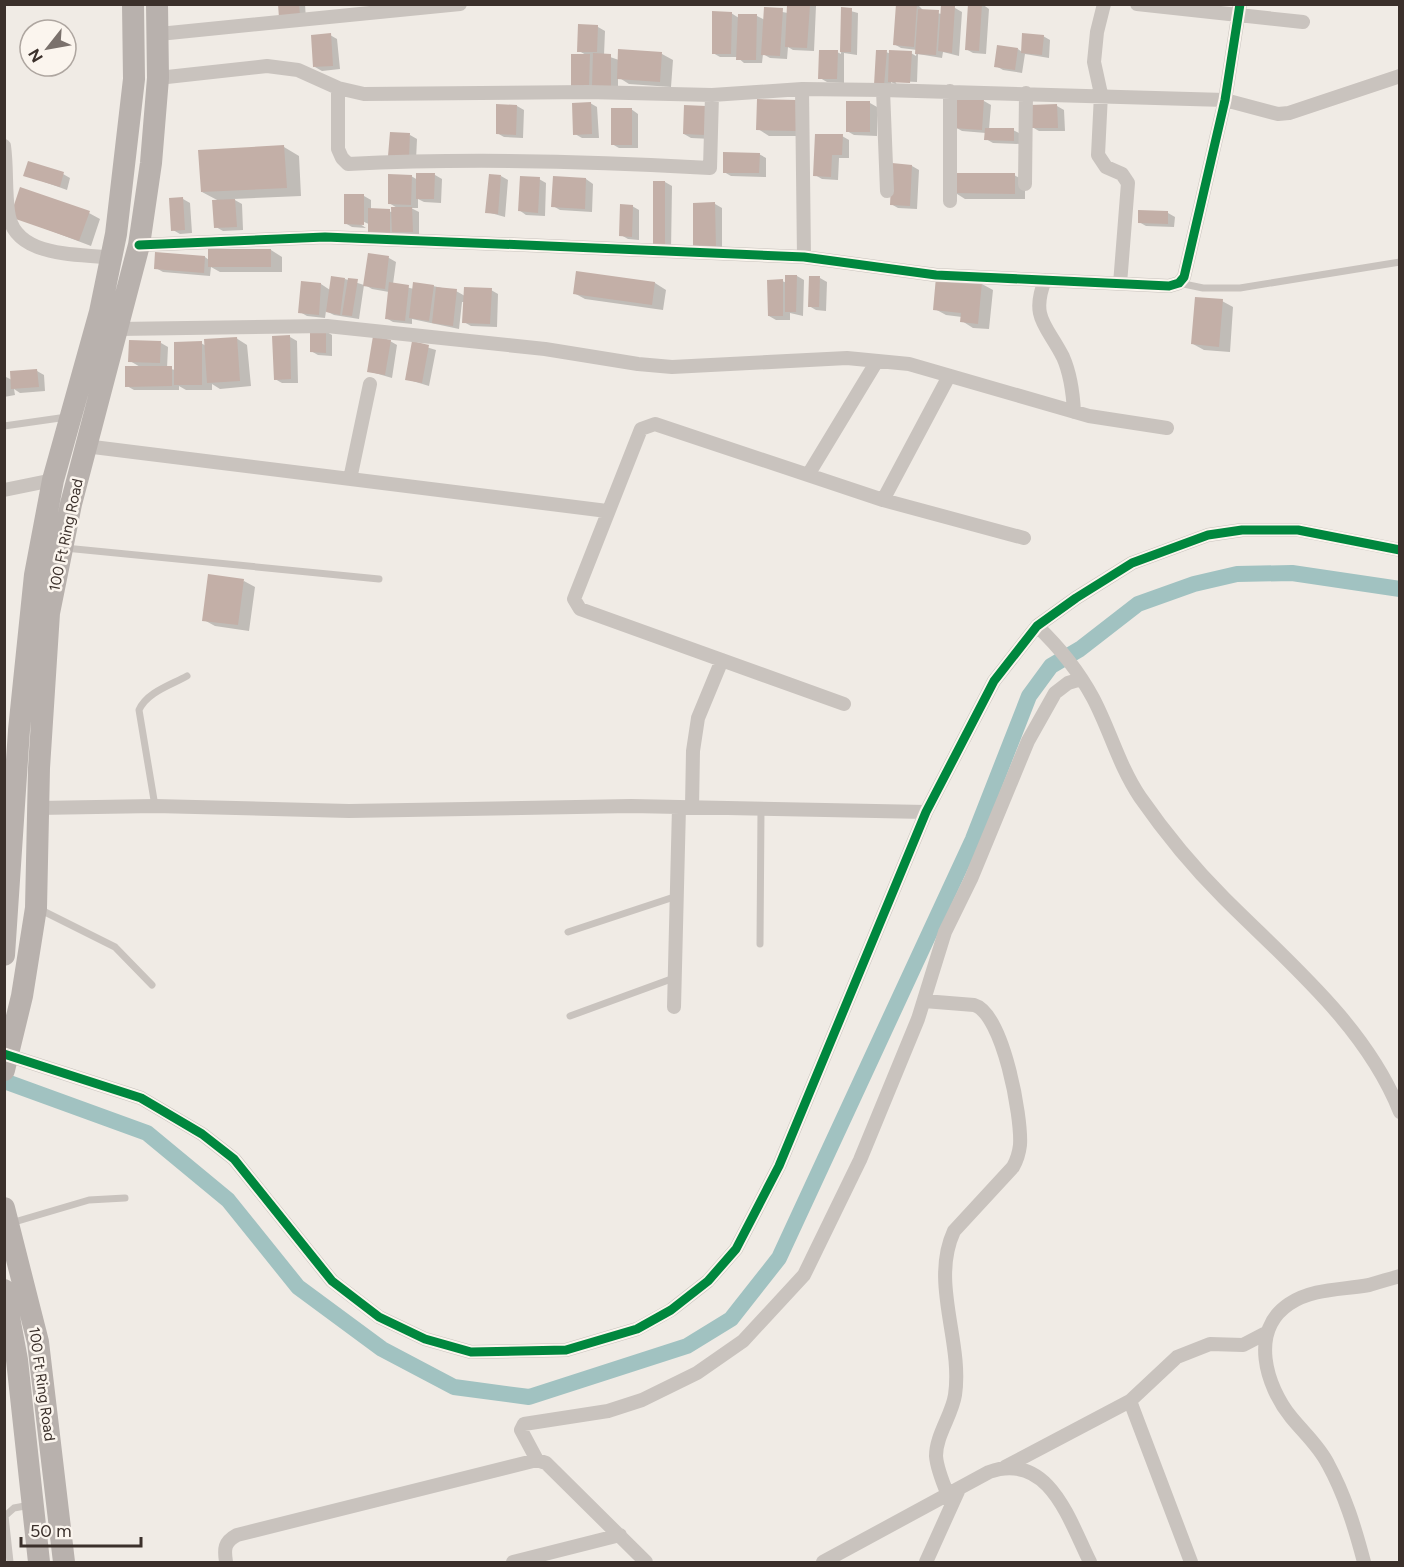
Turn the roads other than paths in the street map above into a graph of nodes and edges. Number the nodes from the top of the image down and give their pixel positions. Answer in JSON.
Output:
{"nodes":[{"id":1,"x":133,"y":4,"type":"edge"},
{"id":2,"x":157,"y":4,"type":"edge"},
{"id":3,"x":460,"y":4,"type":"edge"},
{"id":4,"x":1104,"y":4,"type":"edge"},
{"id":5,"x":1137,"y":4,"type":"edge"},
{"id":6,"x":1239,"y":9,"type":"edge"},
{"id":7,"x":1303,"y":22,"type":"dead end"},
{"id":8,"x":159,"y":34,"type":"junction"},
{"id":9,"x":1400,"y":76,"type":"edge"},
{"id":10,"x":158,"y":78,"type":"junction"},
{"id":11,"x":338,"y":88,"type":"junction"},
{"id":12,"x":802,"y":89,"type":"junction"},
{"id":13,"x":883,"y":90,"type":"junction"},
{"id":14,"x":950,"y":91,"type":"junction"},
{"id":15,"x":1026,"y":93,"type":"junction"},
{"id":16,"x":1101,"y":94,"type":"junction"},
{"id":17,"x":712,"y":95,"type":"junction"},
{"id":18,"x":1225,"y":100,"type":"junction"},
{"id":19,"x":4,"y":146,"type":"edge"},
{"id":20,"x":1026,"y":184,"type":"dead end"},
{"id":21,"x":887,"y":191,"type":"dead end"},
{"id":22,"x":950,"y":201,"type":"dead end"},
{"id":23,"x":6,"y":212,"type":"edge"},
{"id":24,"x":139,"y":245,"type":"junction"},
{"id":25,"x":804,"y":257,"type":"junction"},
{"id":26,"x":112,"y":258,"type":"junction"},
{"id":27,"x":1400,"y":262,"type":"edge"},
{"id":28,"x":1045,"y":280,"type":"junction"},
{"id":29,"x":1120,"y":284,"type":"junction"},
{"id":30,"x":1179,"y":284,"type":"junction"},
{"id":31,"x":118,"y":329,"type":"junction"},
{"id":32,"x":877,"y":361,"type":"junction"},
{"id":33,"x":949,"y":376,"type":"junction"},
{"id":34,"x":370,"y":384,"type":"dead end"},
{"id":35,"x":1074,"y":412,"type":"junction"},
{"id":36,"x":70,"y":417,"type":"junction"},
{"id":37,"x":4,"y":426,"type":"edge"},
{"id":38,"x":1167,"y":428,"type":"dead end"},
{"id":39,"x":85,"y":446,"type":"junction"},
{"id":40,"x":808,"y":475,"type":"junction"},
{"id":41,"x":350,"y":479,"type":"junction"},
{"id":42,"x":53,"y":480,"type":"junction"},
{"id":43,"x":4,"y":490,"type":"edge"},
{"id":44,"x":883,"y":500,"type":"junction"},
{"id":45,"x":608,"y":511,"type":"junction"},
{"id":46,"x":1024,"y":538,"type":"dead end"},
{"id":47,"x":51,"y":546,"type":"junction"},
{"id":48,"x":1400,"y":550,"type":"edge"},
{"id":49,"x":379,"y":579,"type":"dead end"},
{"id":50,"x":1042,"y":631,"type":"junction"},
{"id":51,"x":722,"y":660,"type":"junction"},
{"id":52,"x":1078,"y":674,"type":"junction"},
{"id":53,"x":187,"y":676,"type":"dead end"},
{"id":54,"x":844,"y":704,"type":"dead end"},
{"id":55,"x":11,"y":745,"type":"edge"},
{"id":56,"x":155,"y":806,"type":"junction"},
{"id":57,"x":686,"y":807,"type":"junction"},
{"id":58,"x":38,"y":808,"type":"junction"},
{"id":59,"x":761,"y":808,"type":"junction"},
{"id":60,"x":926,"y":812,"type":"junction"},
{"id":61,"x":9,"y":825,"type":"edge"},
{"id":62,"x":7,"y":876,"type":"edge"},
{"id":63,"x":677,"y":896,"type":"junction"},
{"id":64,"x":36,"y":908,"type":"junction"},
{"id":65,"x":568,"y":932,"type":"dead end"},
{"id":66,"x":760,"y":944,"type":"dead end"},
{"id":67,"x":4,"y":955,"type":"edge"},
{"id":68,"x":674,"y":978,"type":"junction"},
{"id":69,"x":152,"y":985,"type":"dead end"},
{"id":70,"x":924,"y":1001,"type":"junction"},
{"id":71,"x":674,"y":1007,"type":"dead end"},
{"id":72,"x":570,"y":1016,"type":"dead end"},
{"id":73,"x":6,"y":1060,"type":"edge"},
{"id":74,"x":1400,"y":1112,"type":"edge"},
{"id":75,"x":125,"y":1198,"type":"dead end"},
{"id":76,"x":7,"y":1216,"type":"edge"},
{"id":77,"x":1400,"y":1276,"type":"edge"},
{"id":78,"x":4,"y":1290,"type":"edge"},
{"id":79,"x":1266,"y":1333,"type":"junction"},
{"id":80,"x":1130,"y":1401,"type":"junction"},
{"id":81,"x":537,"y":1460,"type":"junction"},
{"id":82,"x":1005,"y":1467,"type":"junction"},
{"id":83,"x":953,"y":1492,"type":"junction"},
{"id":84,"x":33,"y":1504,"type":"junction"},
{"id":85,"x":620,"y":1535,"type":"junction"},
{"id":86,"x":10,"y":1563,"type":"edge"},
{"id":87,"x":39,"y":1563,"type":"edge"},
{"id":88,"x":64,"y":1563,"type":"edge"},
{"id":89,"x":226,"y":1563,"type":"edge"},
{"id":90,"x":513,"y":1563,"type":"edge"},
{"id":91,"x":646,"y":1563,"type":"edge"},
{"id":92,"x":823,"y":1563,"type":"edge"},
{"id":93,"x":926,"y":1563,"type":"edge"},
{"id":94,"x":1090,"y":1563,"type":"edge"},
{"id":95,"x":1191,"y":1563,"type":"edge"},
{"id":96,"x":1364,"y":1563,"type":"edge"}],
"edges":[{"from":1,"to":26,"type":"main road","name":"100 Ft Ring Road"},
{"from":2,"to":8,"type":"main road","name":"100 Ft Ring Road"},
{"from":3,"to":8,"type":"street"},
{"from":4,"to":16,"type":"street"},
{"from":5,"to":6,"type":"street"},
{"from":6,"to":7,"type":"street"},
{"from":6,"to":18,"type":"street"},
{"from":8,"to":10,"type":"main road","name":"100 Ft Ring Road"},
{"from":9,"to":18,"type":"street"},
{"from":10,"to":11,"type":"street"},
{"from":10,"to":24,"type":"main road","name":"100 Ft Ring Road"},
{"from":11,"to":17,"type":"street"},
{"from":11,"to":17,"type":"street"},
{"from":12,"to":13,"type":"street"},
{"from":12,"to":17,"type":"street"},
{"from":12,"to":25,"type":"street"},
{"from":13,"to":14,"type":"street"},
{"from":13,"to":21,"type":"street"},
{"from":14,"to":15,"type":"street"},
{"from":14,"to":22,"type":"street"},
{"from":15,"to":16,"type":"street"},
{"from":15,"to":20,"type":"street"},
{"from":16,"to":18,"type":"street"},
{"from":16,"to":29,"type":"street"},
{"from":18,"to":30,"type":"street"},
{"from":19,"to":23,"type":"street"},
{"from":23,"to":26,"type":"street"},
{"from":24,"to":25,"type":"street"},
{"from":24,"to":31,"type":"main road","name":"100 Ft Ring Road"},
{"from":25,"to":28,"type":"street"},
{"from":26,"to":36,"type":"main road","name":"100 Ft Ring Road"},
{"from":27,"to":30,"type":"lane"},
{"from":28,"to":29,"type":"street"},
{"from":28,"to":35,"type":"street"},
{"from":29,"to":30,"type":"street"},
{"from":31,"to":32,"type":"street"},
{"from":31,"to":39,"type":"main road","name":"100 Ft Ring Road"},
{"from":32,"to":33,"type":"street"},
{"from":32,"to":40,"type":"street"},
{"from":33,"to":35,"type":"street"},
{"from":33,"to":44,"type":"street"},
{"from":34,"to":41,"type":"street"},
{"from":35,"to":38,"type":"street"},
{"from":36,"to":37,"type":"lane"},
{"from":36,"to":42,"type":"main road","name":"100 Ft Ring Road"},
{"from":39,"to":41,"type":"street"},
{"from":39,"to":47,"type":"main road","name":"100 Ft Ring Road"},
{"from":40,"to":44,"type":"street"},
{"from":40,"to":45,"type":"street"},
{"from":41,"to":45,"type":"street"},
{"from":42,"to":43,"type":"street"},
{"from":42,"to":47,"type":"main road","name":"100 Ft Ring Road"},
{"from":44,"to":46,"type":"street"},
{"from":45,"to":51,"type":"street"},
{"from":47,"to":49,"type":"lane"},
{"from":47,"to":55,"type":"main road","name":"100 Ft Ring Road"},
{"from":47,"to":58,"type":"main road","name":"100 Ft Ring Road"},
{"from":48,"to":50,"type":"street"},
{"from":50,"to":52,"type":"street"},
{"from":50,"to":60,"type":"street"},
{"from":51,"to":54,"type":"street"},
{"from":51,"to":57,"type":"street"},
{"from":52,"to":70,"type":"street"},
{"from":52,"to":74,"type":"street"},
{"from":53,"to":56,"type":"lane"},
{"from":55,"to":61,"type":"main road","name":"100 Ft Ring Road"},
{"from":56,"to":57,"type":"street"},
{"from":56,"to":58,"type":"street"},
{"from":57,"to":59,"type":"street"},
{"from":57,"to":63,"type":"street"},
{"from":58,"to":64,"type":"main road","name":"100 Ft Ring Road"},
{"from":59,"to":60,"type":"street"},
{"from":59,"to":66,"type":"lane"},
{"from":60,"to":73,"type":"street"},
{"from":61,"to":62,"type":"main road","name":"100 Ft Ring Road"},
{"from":62,"to":67,"type":"main road","name":"100 Ft Ring Road"},
{"from":63,"to":65,"type":"lane"},
{"from":63,"to":68,"type":"street"},
{"from":64,"to":69,"type":"lane"},
{"from":64,"to":73,"type":"main road","name":"100 Ft Ring Road"},
{"from":68,"to":71,"type":"street"},
{"from":68,"to":72,"type":"lane"},
{"from":70,"to":81,"type":"street"},
{"from":70,"to":83,"type":"street"},
{"from":75,"to":76,"type":"lane"},
{"from":76,"to":88,"type":"main road","name":"100 Ft Ring Road"},
{"from":77,"to":79,"type":"street"},
{"from":78,"to":84,"type":"main road","name":"100 Ft Ring Road"},
{"from":79,"to":80,"type":"street"},
{"from":79,"to":96,"type":"street"},
{"from":80,"to":82,"type":"street"},
{"from":80,"to":95,"type":"street"},
{"from":81,"to":85,"type":"street"},
{"from":81,"to":89,"type":"street"},
{"from":82,"to":83,"type":"street"},
{"from":82,"to":94,"type":"street"},
{"from":83,"to":92,"type":"street"},
{"from":83,"to":93,"type":"street"},
{"from":84,"to":86,"type":"lane"},
{"from":84,"to":87,"type":"main road","name":"100 Ft Ring Road"},
{"from":85,"to":90,"type":"street"},
{"from":85,"to":91,"type":"street"}]}
